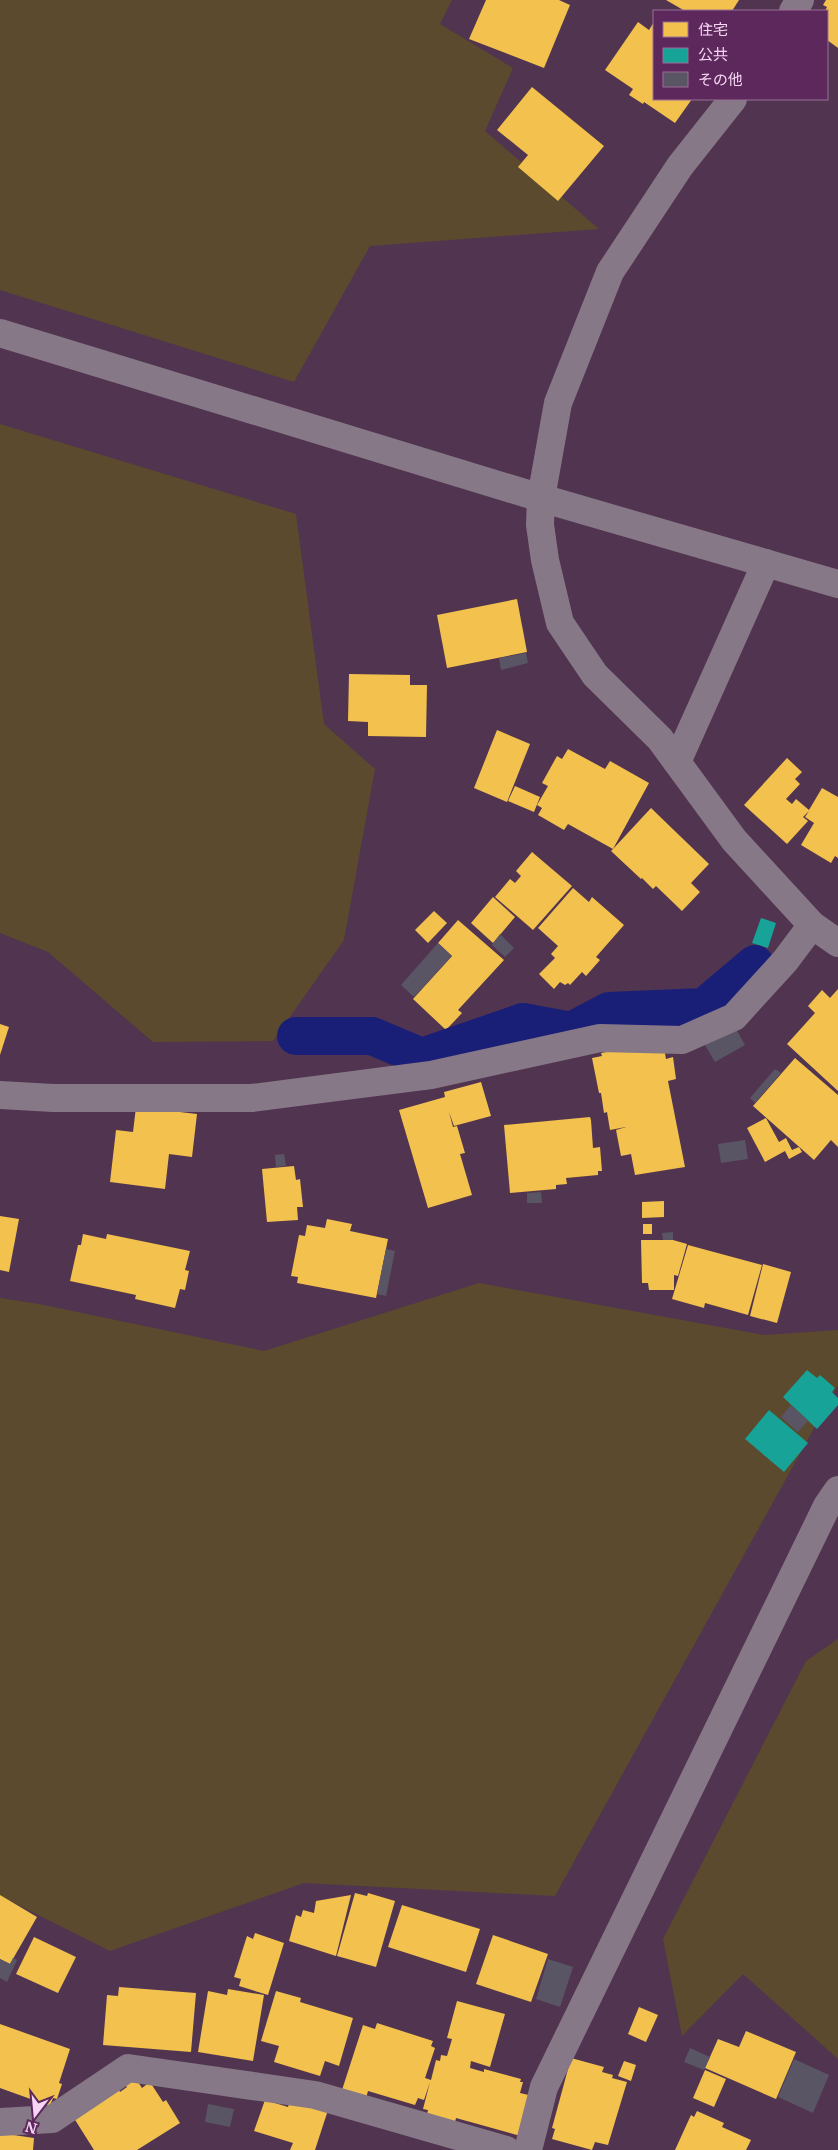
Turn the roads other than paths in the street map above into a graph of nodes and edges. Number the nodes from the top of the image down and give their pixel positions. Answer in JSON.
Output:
{"nodes":[{"id":1,"x":732,"y":100,"type":"edge"},
{"id":2,"x":0,"y":333,"type":"edge"},
{"id":3,"x":541,"y":498,"type":"junction"},
{"id":4,"x":766,"y":563,"type":"junction"},
{"id":5,"x":838,"y":584,"type":"edge"},
{"id":6,"x":677,"y":762,"type":"junction"},
{"id":7,"x":812,"y":925,"type":"junction"},
{"id":8,"x":838,"y":943,"type":"edge"},
{"id":9,"x":0,"y":1095,"type":"edge"},
{"id":10,"x":838,"y":1490,"type":"edge"},
{"id":11,"x":0,"y":2122,"type":"edge"},
{"id":12,"x":506,"y":2150,"type":"edge"},
{"id":13,"x":528,"y":2150,"type":"edge"}],
"edges":[{"from":1,"to":3,"type":"street"},
{"from":2,"to":3,"type":"street"},
{"from":3,"to":4,"type":"street"},
{"from":3,"to":6,"type":"street"},
{"from":4,"to":5,"type":"street"},
{"from":4,"to":6,"type":"street"},
{"from":6,"to":7,"type":"street"},
{"from":7,"to":8,"type":"street"},
{"from":7,"to":9,"type":"street"},
{"from":10,"to":13,"type":"street"},
{"from":11,"to":12,"type":"street"}]}
